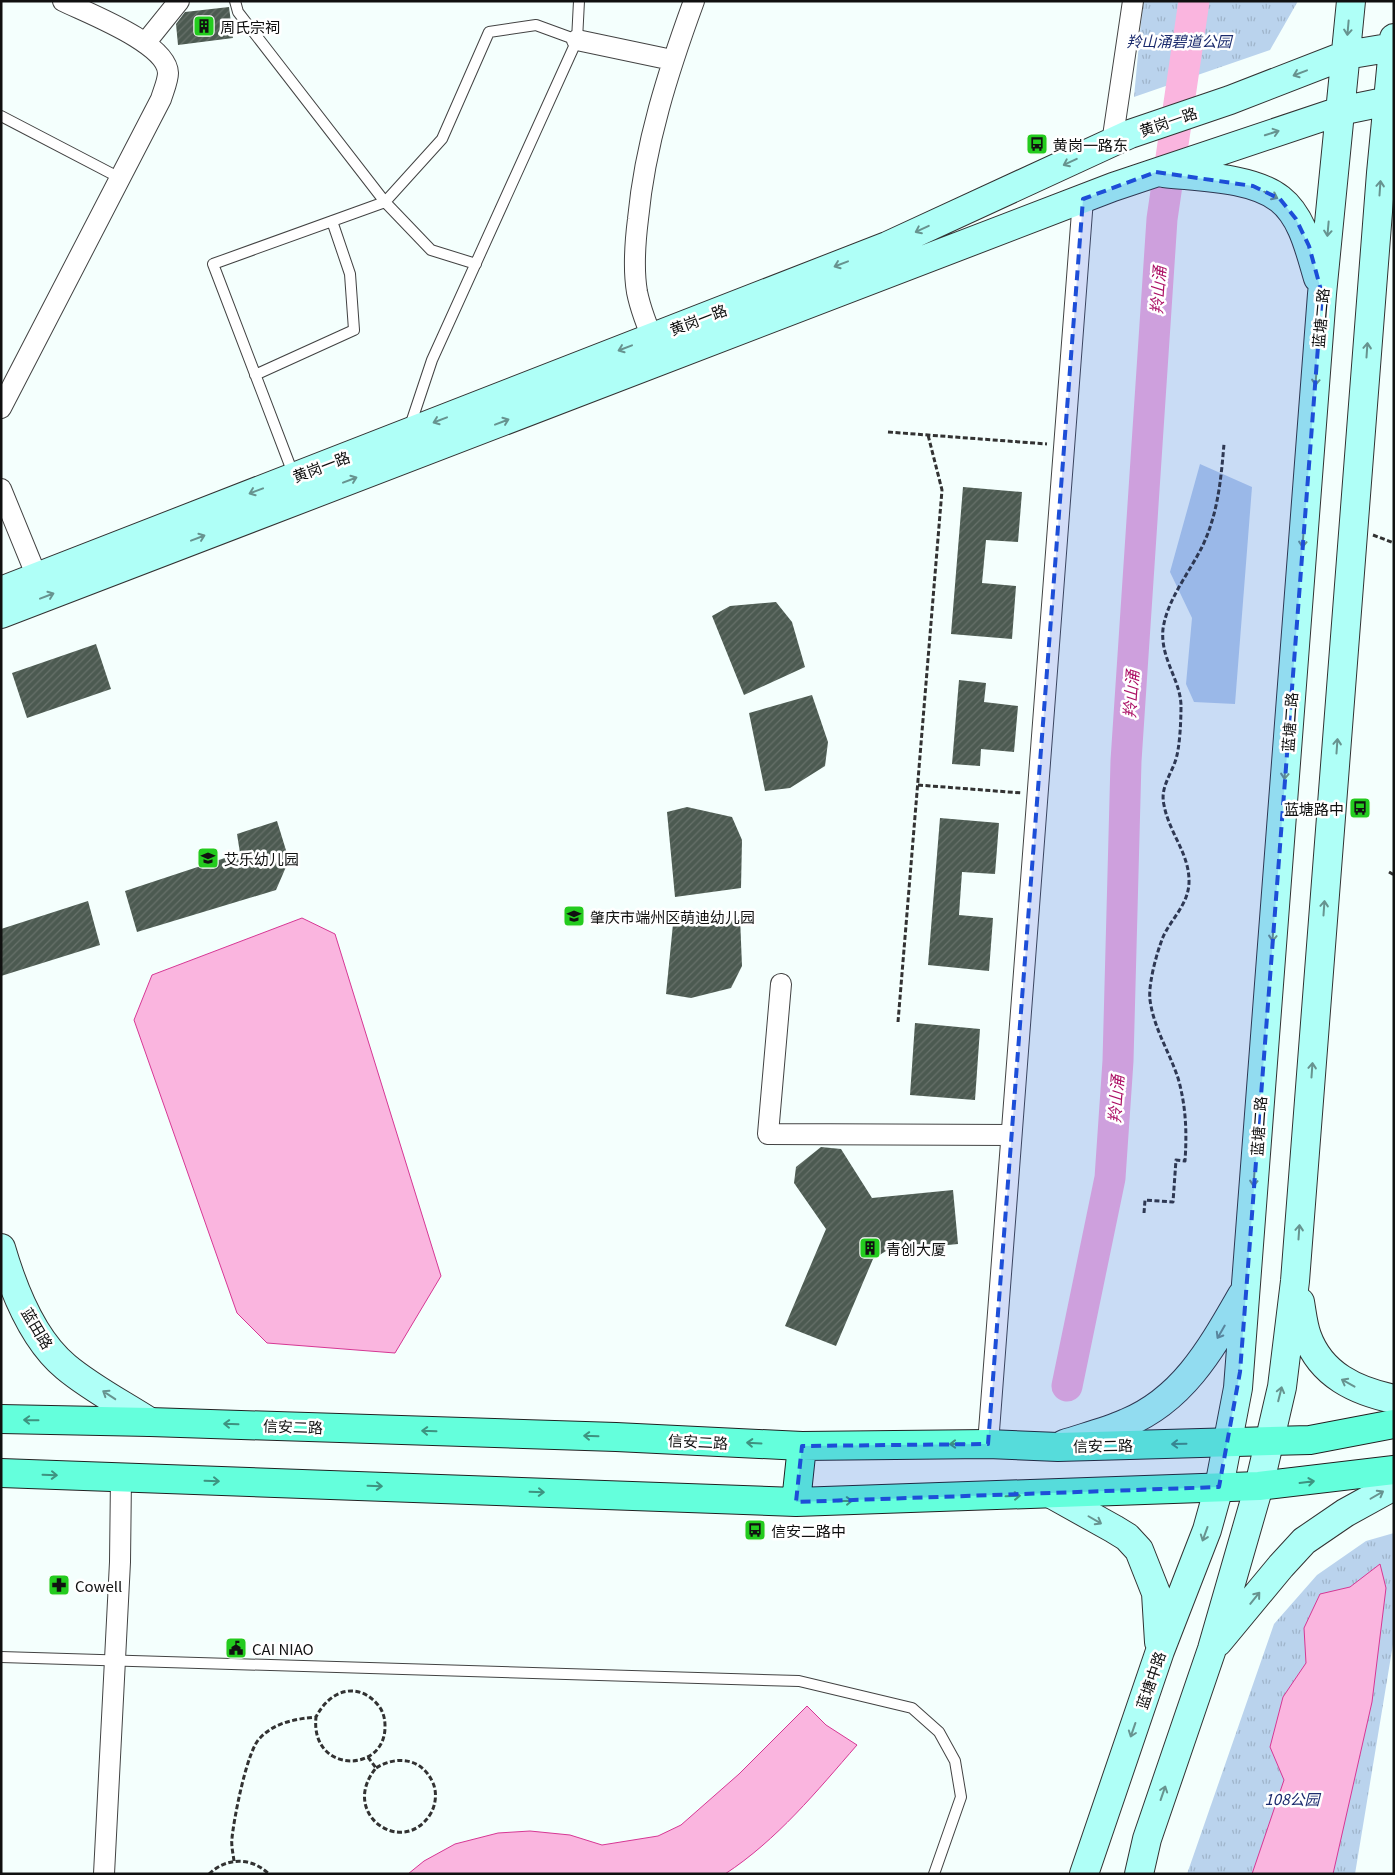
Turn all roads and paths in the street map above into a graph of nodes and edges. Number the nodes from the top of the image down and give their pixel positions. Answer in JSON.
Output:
{"nodes":[{"id":1,"x":63,"y":1,"type":"edge"},
{"id":2,"x":179,"y":1,"type":"edge"},
{"id":3,"x":235,"y":1,"type":"edge"},
{"id":4,"x":579,"y":1,"type":"edge"},
{"id":5,"x":694,"y":1,"type":"edge"},
{"id":6,"x":1133,"y":1,"type":"edge"},
{"id":7,"x":1351,"y":1,"type":"edge"},
{"id":8,"x":577,"y":40,"type":"junction"},
{"id":9,"x":146,"y":42,"type":"junction"},
{"id":10,"x":1393,"y":44,"type":"edge"},
{"id":11,"x":1346,"y":55,"type":"junction"},
{"id":12,"x":672,"y":60,"type":"junction"},
{"id":13,"x":1390,"y":101,"type":"edge"},
{"id":14,"x":1340,"y":111,"type":"junction"},
{"id":15,"x":1,"y":116,"type":"edge"},
{"id":16,"x":1121,"y":138,"type":"junction"},
{"id":17,"x":1156,"y":172,"type":"junction"},
{"id":18,"x":120,"y":178,"type":"junction"},
{"id":19,"x":1082,"y":199,"type":"junction"},
{"id":20,"x":385,"y":202,"type":"junction"},
{"id":21,"x":332,"y":221,"type":"junction"},
{"id":22,"x":476,"y":264,"type":"junction"},
{"id":23,"x":1322,"y":294,"type":"junction"},
{"id":24,"x":657,"y":349,"type":"junction"},
{"id":25,"x":255,"y":375,"type":"junction"},
{"id":26,"x":1,"y":408,"type":"edge"},
{"id":27,"x":409,"y":432,"type":"junction"},
{"id":28,"x":888,"y":432,"type":"dead end"},
{"id":29,"x":928,"y":435,"type":"junction"},
{"id":30,"x":1224,"y":444,"type":"dead end"},
{"id":31,"x":1063,"y":446,"type":"junction"},
{"id":32,"x":294,"y":477,"type":"junction"},
{"id":33,"x":1,"y":489,"type":"edge"},
{"id":34,"x":38,"y":577,"type":"junction"},
{"id":35,"x":1,"y":591,"type":"edge"},
{"id":36,"x":1,"y":614,"type":"edge"},
{"id":37,"x":918,"y":785,"type":"junction"},
{"id":38,"x":1037,"y":794,"type":"junction"},
{"id":39,"x":1389,"y":872,"type":"dead end"},
{"id":40,"x":1394,"y":874,"type":"edge"},
{"id":41,"x":781,"y":984,"type":"dead end"},
{"id":42,"x":898,"y":1022,"type":"dead end"},
{"id":43,"x":1011,"y":1135,"type":"junction"},
{"id":44,"x":1144,"y":1213,"type":"dead end"},
{"id":45,"x":1,"y":1248,"type":"edge"},
{"id":46,"x":1295,"y":1281,"type":"junction"},
{"id":47,"x":1246,"y":1290,"type":"junction"},
{"id":48,"x":1394,"y":1399,"type":"edge"},
{"id":49,"x":1,"y":1419,"type":"edge"},
{"id":50,"x":150,"y":1422,"type":"junction"},
{"id":51,"x":1394,"y":1424,"type":"edge"},
{"id":52,"x":1227,"y":1442,"type":"junction"},
{"id":53,"x":1268,"y":1442,"type":"junction"},
{"id":54,"x":988,"y":1444,"type":"junction"},
{"id":55,"x":802,"y":1446,"type":"junction"},
{"id":56,"x":1058,"y":1446,"type":"junction"},
{"id":57,"x":1394,"y":1470,"type":"edge"},
{"id":58,"x":1,"y":1473,"type":"edge"},
{"id":59,"x":121,"y":1478,"type":"junction"},
{"id":60,"x":1259,"y":1486,"type":"junction"},
{"id":61,"x":1394,"y":1486,"type":"edge"},
{"id":62,"x":1219,"y":1487,"type":"junction"},
{"id":63,"x":1053,"y":1495,"type":"junction"},
{"id":64,"x":796,"y":1502,"type":"junction"},
{"id":65,"x":1212,"y":1649,"type":"junction"},
{"id":66,"x":1160,"y":1651,"type":"junction"},
{"id":67,"x":1,"y":1657,"type":"edge"},
{"id":68,"x":115,"y":1660,"type":"junction"},
{"id":69,"x":316,"y":1717,"type":"junction"},
{"id":70,"x":368,"y":1757,"type":"junction"},
{"id":71,"x":376,"y":1768,"type":"junction"},
{"id":72,"x":234,"y":1861,"type":"junction"},
{"id":73,"x":104,"y":1874,"type":"edge"},
{"id":74,"x":209,"y":1874,"type":"edge"},
{"id":75,"x":269,"y":1874,"type":"edge"},
{"id":76,"x":934,"y":1874,"type":"edge"},
{"id":77,"x":1084,"y":1874,"type":"edge"},
{"id":78,"x":1139,"y":1874,"type":"edge"}],
"edges":[{"from":1,"to":9,"type":"street"},
{"from":2,"to":9,"type":"street"},
{"from":3,"to":20,"type":"lane"},
{"from":4,"to":8,"type":"lane"},
{"from":5,"to":12,"type":"street"},
{"from":6,"to":16,"type":"street"},
{"from":7,"to":11,"type":"main road","name":"蓝塘二路","one_way":true},
{"from":8,"to":12,"type":"street"},
{"from":8,"to":20,"type":"lane"},
{"from":8,"to":22,"type":"lane"},
{"from":9,"to":18,"type":"street"},
{"from":10,"to":11,"type":"main road","name":"黄岗一路"},
{"from":10,"to":13,"type":"main road"},
{"from":11,"to":14,"type":"main road","name":"蓝塘二路"},
{"from":11,"to":16,"type":"main road","name":"黄岗一路","one_way":true},
{"from":12,"to":24,"type":"street"},
{"from":13,"to":14,"type":"main road","name":"黄岗一路"},
{"from":46,"to":13,"type":"main road","one_way":true},
{"from":17,"to":14,"type":"main road","name":"黄岗一路","one_way":true},
{"from":14,"to":23,"type":"main road","name":"蓝塘二路","one_way":true},
{"from":15,"to":18,"type":"lane"},
{"from":16,"to":24,"type":"main road","name":"黄岗一路","one_way":true},
{"from":17,"to":19,"type":"main road","name":"黄岗一路"},
{"from":17,"to":23,"type":"main road","one_way":true},
{"from":18,"to":26,"type":"street"},
{"from":19,"to":24,"type":"main road","name":"黄岗一路"},
{"from":19,"to":31,"type":"street"},
{"from":20,"to":21,"type":"lane"},
{"from":20,"to":22,"type":"lane"},
{"from":21,"to":25,"type":"lane"},
{"from":21,"to":25,"type":"lane"},
{"from":22,"to":27,"type":"lane"},
{"from":23,"to":47,"type":"main road","name":"蓝塘二路","one_way":true},
{"from":24,"to":27,"type":"main road","name":"黄岗一路","one_way":true},
{"from":36,"to":24,"type":"main road","name":"黄岗一路","one_way":true},
{"from":25,"to":32,"type":"lane"},
{"from":27,"to":32,"type":"main road","name":"黄岗一路"},
{"from":28,"to":29,"type":"path"},
{"from":29,"to":31,"type":"path"},
{"from":29,"to":37,"type":"path"},
{"from":30,"to":44,"type":"path"},
{"from":31,"to":38,"type":"street"},
{"from":32,"to":34,"type":"main road","name":"黄岗一路","one_way":true},
{"from":33,"to":34,"type":"street"},
{"from":34,"to":35,"type":"main road","name":"黄岗一路"},
{"from":37,"to":38,"type":"path"},
{"from":37,"to":42,"type":"path"},
{"from":38,"to":43,"type":"street"},
{"from":39,"to":40,"type":"path"},
{"from":41,"to":43,"type":"street"},
{"from":43,"to":54,"type":"street"},
{"from":50,"to":45,"type":"main road","name":"蓝田路","one_way":true},
{"from":48,"to":46,"type":"main road","one_way":true},
{"from":53,"to":46,"type":"main road","one_way":true},
{"from":47,"to":52,"type":"main road","name":"蓝塘二路"},
{"from":47,"to":56,"type":"main road","one_way":true},
{"from":50,"to":49,"type":"main road","name":"信安二路","one_way":true},
{"from":55,"to":50,"type":"main road","name":"信安二路","one_way":true},
{"from":51,"to":53,"type":"main road","name":"信安二路"},
{"from":52,"to":53,"type":"main road","name":"信安二路"},
{"from":52,"to":56,"type":"main road","name":"信安二路","one_way":true},
{"from":52,"to":62,"type":"main road","name":"蓝塘中路"},
{"from":53,"to":60,"type":"main road"},
{"from":54,"to":55,"type":"main road","name":"信安二路","one_way":true},
{"from":54,"to":56,"type":"main road","name":"信安二路"},
{"from":55,"to":64,"type":"main road"},
{"from":60,"to":57,"type":"main road","one_way":true},
{"from":58,"to":59,"type":"main road","one_way":true},
{"from":59,"to":64,"type":"main road","one_way":true},
{"from":59,"to":68,"type":"street"},
{"from":60,"to":62,"type":"main road"},
{"from":60,"to":65,"type":"main road"},
{"from":65,"to":61,"type":"main road","one_way":true},
{"from":62,"to":63,"type":"main road"},
{"from":62,"to":66,"type":"main road","name":"蓝塘中路","one_way":true},
{"from":64,"to":63,"type":"main road","one_way":true},
{"from":63,"to":66,"type":"main road","one_way":true},
{"from":78,"to":65,"type":"main road","one_way":true},
{"from":66,"to":77,"type":"main road","name":"蓝塘中路","one_way":true},
{"from":67,"to":68,"type":"lane"},
{"from":68,"to":73,"type":"street"},
{"from":68,"to":76,"type":"lane"},
{"from":69,"to":70,"type":"path"},
{"from":69,"to":70,"type":"path"},
{"from":69,"to":72,"type":"path"},
{"from":70,"to":71,"type":"path"},
{"from":71,"to":71,"type":"path"},
{"from":72,"to":74,"type":"path"},
{"from":72,"to":75,"type":"path"}]}
